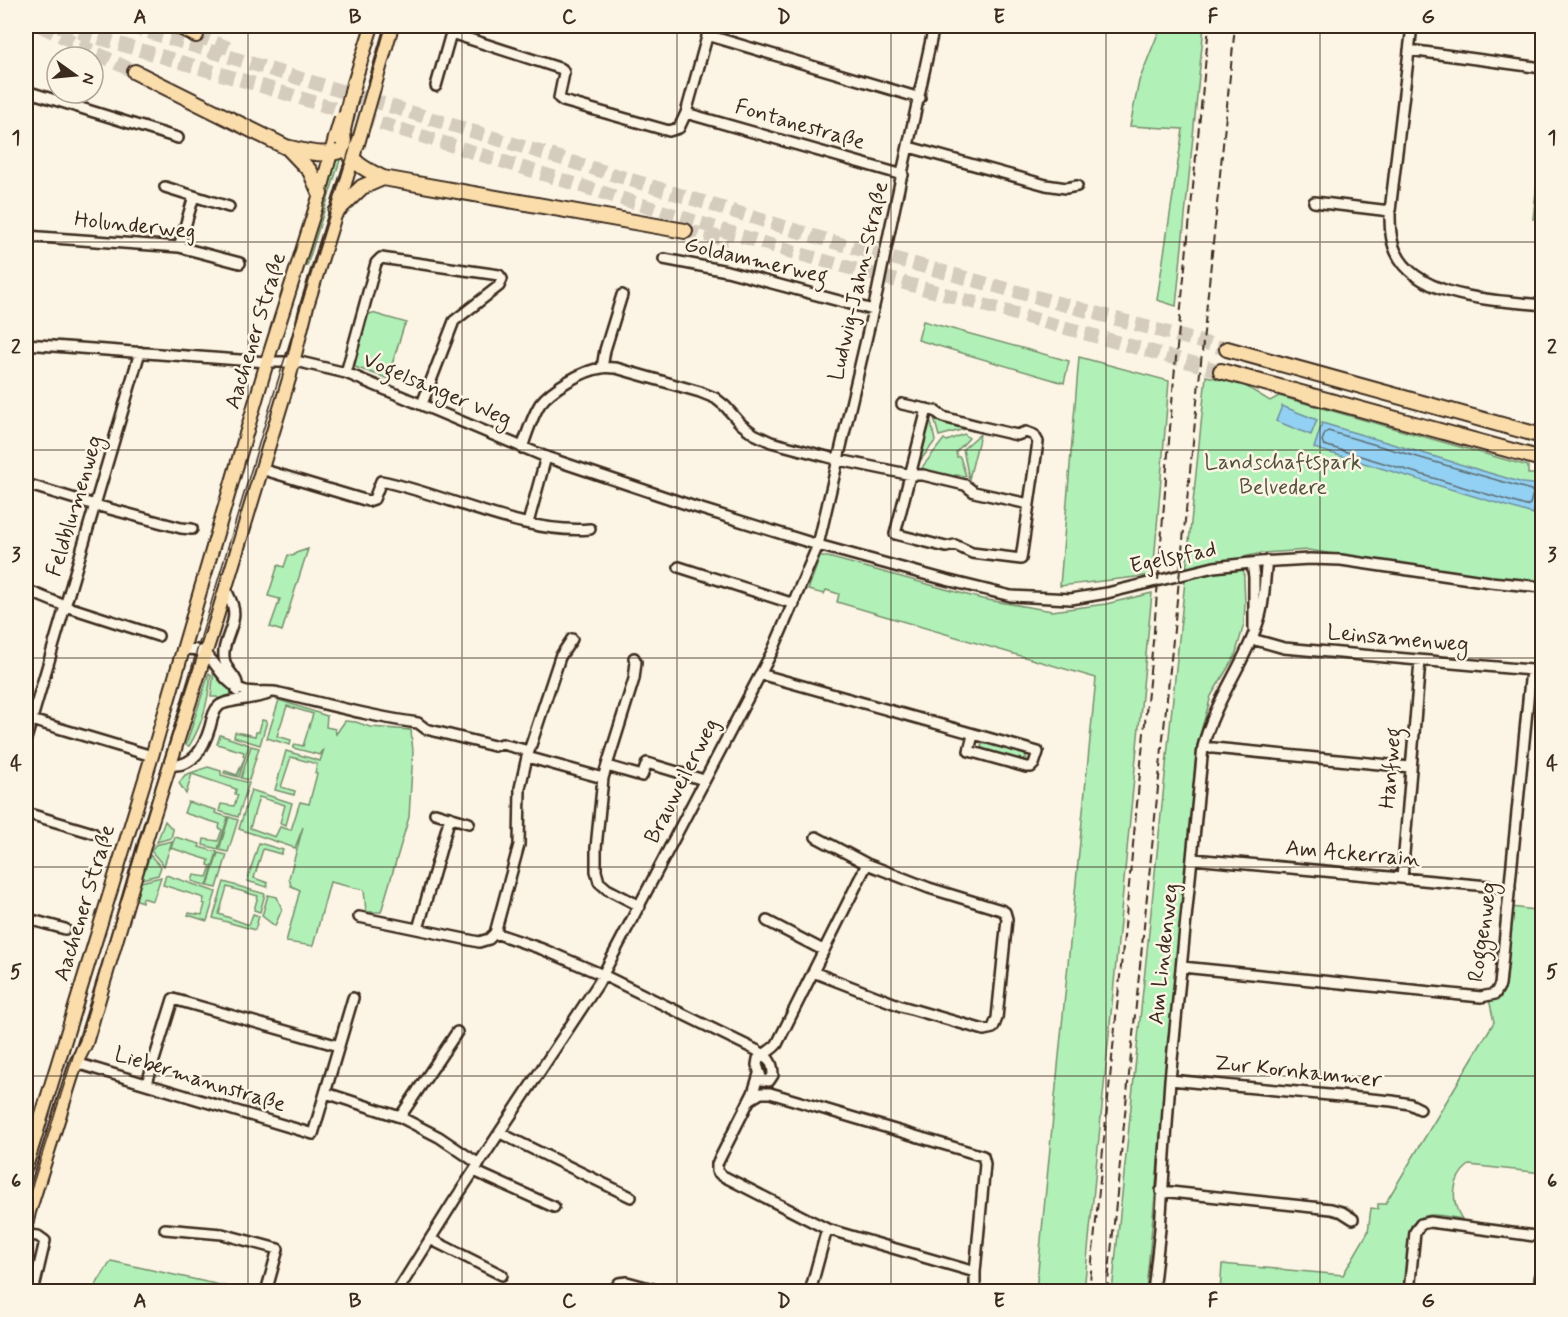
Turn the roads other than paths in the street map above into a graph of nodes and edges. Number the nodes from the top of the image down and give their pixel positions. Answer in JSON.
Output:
{"nodes":[{"id":1,"x":178,"y":26,"type":"edge"},
{"id":2,"x":372,"y":26,"type":"edge"},
{"id":3,"x":393,"y":26,"type":"edge"},
{"id":4,"x":934,"y":26,"type":"edge"},
{"id":5,"x":1412,"y":26,"type":"edge"},
{"id":6,"x":452,"y":29,"type":"edge"},
{"id":7,"x":708,"y":30,"type":"edge"},
{"id":8,"x":196,"y":35,"type":"tunnel mouth"},
{"id":9,"x":1409,"y":50,"type":"junction"},
{"id":10,"x":1542,"y":68,"type":"edge"},
{"id":11,"x":135,"y":72,"type":"tunnel mouth"},
{"id":12,"x":354,"y":83,"type":"joint"},
{"id":13,"x":436,"y":86,"type":"dead end"},
{"id":14,"x":26,"y":91,"type":"edge"},
{"id":15,"x":920,"y":98,"type":"junction"},
{"id":16,"x":686,"y":113,"type":"junction"},
{"id":17,"x":178,"y":138,"type":"dead end"},
{"id":18,"x":349,"y":146,"type":"junction"},
{"id":19,"x":286,"y":147,"type":"junction"},
{"id":20,"x":909,"y":147,"type":"junction"},
{"id":21,"x":331,"y":153,"type":"junction"},
{"id":22,"x":903,"y":175,"type":"junction"},
{"id":23,"x":383,"y":178,"type":"junction"},
{"id":24,"x":1077,"y":186,"type":"dead end"},
{"id":25,"x":165,"y":187,"type":"dead end"},
{"id":26,"x":320,"y":194,"type":"junction"},
{"id":27,"x":194,"y":196,"type":"junction"},
{"id":28,"x":1314,"y":202,"type":"dead end"},
{"id":29,"x":229,"y":207,"type":"dead end"},
{"id":30,"x":1389,"y":211,"type":"junction"},
{"id":31,"x":336,"y":212,"type":"junction"},
{"id":32,"x":685,"y":231,"type":"tunnel mouth"},
{"id":33,"x":26,"y":236,"type":"edge"},
{"id":34,"x":179,"y":247,"type":"junction"},
{"id":35,"x":664,"y":259,"type":"dead end"},
{"id":36,"x":240,"y":263,"type":"dead end"},
{"id":37,"x":622,"y":295,"type":"dead end"},
{"id":38,"x":1542,"y":305,"type":"edge"},
{"id":39,"x":873,"y":310,"type":"junction"},
{"id":40,"x":26,"y":344,"type":"edge"},
{"id":41,"x":1227,"y":349,"type":"tunnel mouth"},
{"id":42,"x":140,"y":352,"type":"junction"},
{"id":43,"x":267,"y":362,"type":"junction"},
{"id":44,"x":293,"y":363,"type":"junction"},
{"id":45,"x":602,"y":368,"type":"junction"},
{"id":46,"x":1221,"y":371,"type":"tunnel mouth"},
{"id":47,"x":346,"y":372,"type":"junction"},
{"id":48,"x":422,"y":404,"type":"junction"},
{"id":49,"x":902,"y":404,"type":"dead end"},
{"id":50,"x":927,"y":409,"type":"junction"},
{"id":51,"x":1542,"y":436,"type":"edge"},
{"id":52,"x":522,"y":448,"type":"junction"},
{"id":53,"x":546,"y":457,"type":"junction"},
{"id":54,"x":1542,"y":459,"type":"edge"},
{"id":55,"x":839,"y":460,"type":"junction"},
{"id":56,"x":261,"y":469,"type":"junction"},
{"id":57,"x":912,"y":475,"type":"junction"},
{"id":58,"x":26,"y":484,"type":"edge"},
{"id":59,"x":1029,"y":504,"type":"junction"},
{"id":60,"x":95,"y":505,"type":"junction"},
{"id":61,"x":528,"y":523,"type":"junction"},
{"id":62,"x":192,"y":529,"type":"dead end"},
{"id":63,"x":590,"y":529,"type":"dead end"},
{"id":64,"x":818,"y":545,"type":"junction"},
{"id":65,"x":1267,"y":561,"type":"junction"},
{"id":66,"x":1252,"y":562,"type":"junction"},
{"id":67,"x":679,"y":567,"type":"dead end"},
{"id":68,"x":1542,"y":587,"type":"edge"},
{"id":69,"x":226,"y":589,"type":"junction"},
{"id":70,"x":26,"y":591,"type":"edge"},
{"id":71,"x":794,"y":604,"type":"junction"},
{"id":72,"x":65,"y":606,"type":"junction"},
{"id":73,"x":1253,"y":635,"type":"junction"},
{"id":74,"x":158,"y":636,"type":"dead end"},
{"id":75,"x":572,"y":639,"type":"dead end"},
{"id":76,"x":182,"y":650,"type":"junction"},
{"id":77,"x":205,"y":653,"type":"junction"},
{"id":78,"x":634,"y":658,"type":"dead end"},
{"id":79,"x":1420,"y":661,"type":"junction"},
{"id":80,"x":1531,"y":670,"type":"junction"},
{"id":81,"x":1542,"y":671,"type":"edge"},
{"id":82,"x":760,"y":674,"type":"junction"},
{"id":83,"x":238,"y":688,"type":"junction"},
{"id":84,"x":276,"y":692,"type":"junction"},
{"id":85,"x":228,"y":702,"type":"junction"},
{"id":86,"x":28,"y":719,"type":"edge"},
{"id":87,"x":973,"y":735,"type":"junction"},
{"id":88,"x":26,"y":739,"type":"edge"},
{"id":89,"x":1203,"y":747,"type":"junction"},
{"id":90,"x":528,"y":754,"type":"junction"},
{"id":91,"x":152,"y":756,"type":"junction"},
{"id":92,"x":171,"y":765,"type":"junction"},
{"id":93,"x":607,"y":766,"type":"junction"},
{"id":94,"x":1410,"y":767,"type":"junction"},
{"id":95,"x":603,"y":778,"type":"junction"},
{"id":96,"x":704,"y":780,"type":"junction"},
{"id":97,"x":26,"y":813,"type":"edge"},
{"id":98,"x":435,"y":813,"type":"dead end"},
{"id":99,"x":450,"y":817,"type":"junction"},
{"id":100,"x":469,"y":823,"type":"dead end"},
{"id":101,"x":93,"y":833,"type":"dead end"},
{"id":102,"x":816,"y":837,"type":"dead end"},
{"id":103,"x":1193,"y":859,"type":"junction"},
{"id":104,"x":867,"y":864,"type":"junction"},
{"id":105,"x":1402,"y":878,"type":"junction"},
{"id":106,"x":1510,"y":888,"type":"junction"},
{"id":107,"x":640,"y":906,"type":"junction"},
{"id":108,"x":359,"y":917,"type":"dead end"},
{"id":109,"x":767,"y":921,"type":"dead end"},
{"id":110,"x":26,"y":923,"type":"edge"},
{"id":111,"x":65,"y":929,"type":"dead end"},
{"id":112,"x":418,"y":929,"type":"junction"},
{"id":113,"x":495,"y":933,"type":"junction"},
{"id":114,"x":824,"y":950,"type":"junction"},
{"id":115,"x":1182,"y":967,"type":"junction"},
{"id":116,"x":813,"y":972,"type":"junction"},
{"id":117,"x":603,"y":975,"type":"junction"},
{"id":118,"x":82,"y":986,"type":"junction"},
{"id":119,"x":100,"y":998,"type":"junction"},
{"id":120,"x":353,"y":998,"type":"dead end"},
{"id":121,"x":457,"y":1032,"type":"dead end"},
{"id":122,"x":745,"y":1044,"type":"junction"},
{"id":123,"x":777,"y":1044,"type":"junction"},
{"id":124,"x":339,"y":1046,"type":"junction"},
{"id":125,"x":764,"y":1055,"type":"junction"},
{"id":126,"x":76,"y":1063,"type":"junction"},
{"id":127,"x":773,"y":1070,"type":"junction"},
{"id":128,"x":759,"y":1073,"type":"junction"},
{"id":129,"x":1170,"y":1080,"type":"junction"},
{"id":130,"x":147,"y":1083,"type":"junction"},
{"id":131,"x":326,"y":1093,"type":"junction"},
{"id":132,"x":773,"y":1094,"type":"junction"},
{"id":133,"x":788,"y":1098,"type":"junction"},
{"id":134,"x":749,"y":1100,"type":"junction"},
{"id":135,"x":1420,"y":1109,"type":"dead end"},
{"id":136,"x":400,"y":1117,"type":"junction"},
{"id":137,"x":500,"y":1133,"type":"junction"},
{"id":138,"x":26,"y":1167,"type":"edge"},
{"id":139,"x":476,"y":1168,"type":"junction"},
{"id":140,"x":1161,"y":1191,"type":"junction"},
{"id":141,"x":630,"y":1197,"type":"dead end"},
{"id":142,"x":554,"y":1208,"type":"dead end"},
{"id":143,"x":1353,"y":1219,"type":"dead end"},
{"id":144,"x":165,"y":1229,"type":"dead end"},
{"id":145,"x":827,"y":1229,"type":"junction"},
{"id":146,"x":26,"y":1235,"type":"edge"},
{"id":147,"x":1542,"y":1237,"type":"edge"},
{"id":148,"x":430,"y":1239,"type":"junction"},
{"id":149,"x":26,"y":1258,"type":"edge"},
{"id":150,"x":1542,"y":1262,"type":"edge"},
{"id":151,"x":975,"y":1272,"type":"junction"},
{"id":152,"x":502,"y":1275,"type":"dead end"},
{"id":153,"x":33,"y":1292,"type":"edge"},
{"id":154,"x":266,"y":1292,"type":"edge"},
{"id":155,"x":397,"y":1292,"type":"edge"},
{"id":156,"x":612,"y":1292,"type":"edge"},
{"id":157,"x":664,"y":1292,"type":"edge"},
{"id":158,"x":810,"y":1292,"type":"edge"},
{"id":159,"x":975,"y":1292,"type":"edge"},
{"id":160,"x":1153,"y":1292,"type":"edge"},
{"id":161,"x":1408,"y":1292,"type":"edge"},
{"id":162,"x":1539,"y":1292,"type":"edge"}],
"edges":[{"from":1,"to":8,"type":"highway"},
{"from":2,"to":12,"type":"main road"},
{"from":3,"to":18,"type":"main road","name":"Aachener Straße","bridge":true},
{"from":4,"to":15,"type":"street","name":"Ludwig-Jahn-Straße"},
{"from":5,"to":9,"type":"street"},
{"from":6,"to":13,"type":"street"},
{"from":6,"to":16,"type":"street"},
{"from":7,"to":15,"type":"street"},
{"from":7,"to":16,"type":"street"},
{"from":9,"to":10,"type":"street"},
{"from":9,"to":30,"type":"street"},
{"from":11,"to":19,"type":"highway"},
{"from":12,"to":18,"type":"highway","bridge":true},
{"from":14,"to":17,"type":"street"},
{"from":15,"to":20,"type":"street","name":"Ludwig-Jahn-Straße"},
{"from":16,"to":22,"type":"street","name":"Fontanestraße"},
{"from":18,"to":21,"type":"highway"},
{"from":18,"to":23,"type":"highway"},
{"from":18,"to":31,"type":"main road","name":"Aachener Straße"},
{"from":19,"to":21,"type":"highway"},
{"from":19,"to":26,"type":"highway"},
{"from":20,"to":22,"type":"street","name":"Ludwig-Jahn-Straße"},
{"from":20,"to":24,"type":"street"},
{"from":21,"to":26,"type":"main road","name":"Aachener Straße"},
{"from":22,"to":39,"type":"street","name":"Ludwig-Jahn-Straße","bridge":true},
{"from":23,"to":31,"type":"highway"},
{"from":23,"to":32,"type":"highway"},
{"from":25,"to":27,"type":"street"},
{"from":26,"to":43,"type":"main road","name":"Aachener Straße"},
{"from":27,"to":29,"type":"street"},
{"from":27,"to":34,"type":"street"},
{"from":28,"to":30,"type":"street"},
{"from":30,"to":38,"type":"street"},
{"from":31,"to":44,"type":"main road","name":"Aachener Straße"},
{"from":33,"to":34,"type":"street","name":"Holunderweg"},
{"from":34,"to":36,"type":"street","name":"Holunderweg"},
{"from":35,"to":39,"type":"street","name":"Goldammerweg"},
{"from":37,"to":45,"type":"street"},
{"from":39,"to":55,"type":"street","name":"Ludwig-Jahn-Straße"},
{"from":40,"to":42,"type":"street","name":"Vogelsanger Weg"},
{"from":41,"to":51,"type":"highway"},
{"from":42,"to":43,"type":"street","name":"Vogelsanger Weg"},
{"from":42,"to":60,"type":"street","name":"Feldblumenweg"},
{"from":43,"to":44,"type":"street","name":"Vogelsanger Weg"},
{"from":43,"to":76,"type":"main road","name":"Aachener Straße"},
{"from":44,"to":47,"type":"street","name":"Vogelsanger Weg"},
{"from":44,"to":56,"type":"main road","name":"Aachener Straße"},
{"from":45,"to":52,"type":"street"},
{"from":45,"to":55,"type":"street"},
{"from":46,"to":54,"type":"highway"},
{"from":47,"to":48,"type":"street","name":"Vogelsanger Weg"},
{"from":47,"to":48,"type":"street"},
{"from":48,"to":52,"type":"street","name":"Vogelsanger Weg"},
{"from":49,"to":50,"type":"street"},
{"from":50,"to":57,"type":"street"},
{"from":50,"to":59,"type":"street"},
{"from":52,"to":53,"type":"street","name":"Vogelsanger Weg"},
{"from":53,"to":61,"type":"street"},
{"from":53,"to":64,"type":"street","name":"Vogelsanger Weg"},
{"from":55,"to":57,"type":"street"},
{"from":55,"to":64,"type":"street","name":"Ludwig-Jahn-Straße"},
{"from":56,"to":61,"type":"street"},
{"from":56,"to":69,"type":"main road","name":"Aachener Straße"},
{"from":57,"to":59,"type":"street"},
{"from":57,"to":59,"type":"street"},
{"from":58,"to":60,"type":"street"},
{"from":60,"to":62,"type":"street"},
{"from":60,"to":72,"type":"street","name":"Feldblumenweg"},
{"from":61,"to":63,"type":"street"},
{"from":64,"to":66,"type":"street","name":"Egelspfad"},
{"from":64,"to":71,"type":"street","name":"Brauweilerweg"},
{"from":65,"to":66,"type":"street","name":"Egelspfad"},
{"from":65,"to":68,"type":"street","name":"Egelspfad"},
{"from":65,"to":73,"type":"street","name":"Am Lindenweg"},
{"from":66,"to":73,"type":"street","name":"Am Lindenweg"},
{"from":67,"to":71,"type":"street"},
{"from":69,"to":77,"type":"main road","name":"Aachener Straße"},
{"from":69,"to":83,"type":"street"},
{"from":70,"to":72,"type":"street"},
{"from":71,"to":82,"type":"street","name":"Brauweilerweg"},
{"from":72,"to":74,"type":"street"},
{"from":72,"to":86,"type":"street","name":"Feldblumenweg"},
{"from":73,"to":79,"type":"street","name":"Leinsamenweg"},
{"from":73,"to":89,"type":"street","name":"Am Lindenweg"},
{"from":75,"to":90,"type":"street"},
{"from":76,"to":77,"type":"street"},
{"from":76,"to":91,"type":"main road","name":"Aachener Straße"},
{"from":77,"to":83,"type":"street"},
{"from":77,"to":92,"type":"main road","name":"Aachener Straße"},
{"from":78,"to":93,"type":"street"},
{"from":79,"to":80,"type":"street","name":"Leinsamenweg"},
{"from":79,"to":94,"type":"street","name":"Hanfweg"},
{"from":80,"to":81,"type":"street","name":"Leinsamenweg"},
{"from":80,"to":106,"type":"street","name":"Roggenweg"},
{"from":82,"to":87,"type":"street"},
{"from":82,"to":96,"type":"street","name":"Brauweilerweg"},
{"from":83,"to":84,"type":"street"},
{"from":83,"to":85,"type":"street"},
{"from":84,"to":85,"type":"street"},
{"from":84,"to":90,"type":"street"},
{"from":85,"to":92,"type":"street"},
{"from":86,"to":88,"type":"street","name":"Feldblumenweg"},
{"from":86,"to":91,"type":"street"},
{"from":87,"to":87,"type":"street"},
{"from":89,"to":94,"type":"street"},
{"from":89,"to":103,"type":"street","name":"Am Lindenweg"},
{"from":90,"to":95,"type":"street"},
{"from":90,"to":113,"type":"street"},
{"from":91,"to":118,"type":"main road","name":"Aachener Straße"},
{"from":92,"to":119,"type":"main road","name":"Aachener Straße"},
{"from":93,"to":95,"type":"street"},
{"from":93,"to":96,"type":"street"},
{"from":94,"to":105,"type":"street","name":"Hanfweg"},
{"from":95,"to":107,"type":"street"},
{"from":96,"to":107,"type":"street","name":"Brauweilerweg"},
{"from":97,"to":101,"type":"street"},
{"from":98,"to":99,"type":"street"},
{"from":99,"to":100,"type":"street"},
{"from":99,"to":112,"type":"street"},
{"from":102,"to":104,"type":"street"},
{"from":103,"to":105,"type":"street","name":"Am Ackerrain"},
{"from":103,"to":115,"type":"street","name":"Am Lindenweg"},
{"from":104,"to":114,"type":"street"},
{"from":104,"to":116,"type":"street"},
{"from":105,"to":106,"type":"street","name":"Am Ackerrain"},
{"from":106,"to":115,"type":"street","name":"Roggenweg"},
{"from":107,"to":117,"type":"street","name":"Brauweilerweg"},
{"from":108,"to":112,"type":"street"},
{"from":109,"to":114,"type":"street"},
{"from":110,"to":111,"type":"street"},
{"from":112,"to":113,"type":"street"},
{"from":113,"to":117,"type":"street"},
{"from":114,"to":116,"type":"street"},
{"from":115,"to":129,"type":"street","name":"Am Lindenweg"},
{"from":116,"to":123,"type":"street"},
{"from":117,"to":122,"type":"street"},
{"from":117,"to":137,"type":"street","name":"Brauweilerweg"},
{"from":118,"to":119,"type":"main road"},
{"from":118,"to":138,"type":"main road","name":"Aachener Straße"},
{"from":119,"to":126,"type":"main road","name":"Aachener Straße"},
{"from":120,"to":124,"type":"street"},
{"from":121,"to":136,"type":"street"},
{"from":122,"to":125,"type":"street"},
{"from":122,"to":128,"type":"street"},
{"from":123,"to":125,"type":"street"},
{"from":123,"to":127,"type":"street"},
{"from":124,"to":130,"type":"street"},
{"from":124,"to":131,"type":"street"},
{"from":125,"to":127,"type":"street"},
{"from":125,"to":128,"type":"street"},
{"from":126,"to":130,"type":"street","name":"Liebermannstraße"},
{"from":126,"to":146,"type":"main road","name":"Aachener Straße"},
{"from":127,"to":128,"type":"street"},
{"from":127,"to":133,"type":"street"},
{"from":128,"to":132,"type":"street"},
{"from":128,"to":134,"type":"street"},
{"from":129,"to":135,"type":"street","name":"Zur Kornkammer"},
{"from":129,"to":140,"type":"street","name":"Am Lindenweg"},
{"from":130,"to":131,"type":"street","name":"Liebermannstraße"},
{"from":131,"to":136,"type":"street"},
{"from":132,"to":133,"type":"street"},
{"from":132,"to":134,"type":"street"},
{"from":133,"to":151,"type":"street"},
{"from":134,"to":145,"type":"street"},
{"from":136,"to":139,"type":"street"},
{"from":137,"to":139,"type":"street","name":"Brauweilerweg"},
{"from":137,"to":141,"type":"street"},
{"from":139,"to":142,"type":"street"},
{"from":139,"to":148,"type":"street","name":"Brauweilerweg"},
{"from":140,"to":143,"type":"street"},
{"from":140,"to":160,"type":"street","name":"Am Lindenweg"},
{"from":144,"to":154,"type":"street"},
{"from":145,"to":151,"type":"street"},
{"from":145,"to":158,"type":"street"},
{"from":146,"to":149,"type":"main road","name":"Aachener Straße"},
{"from":146,"to":153,"type":"street"},
{"from":147,"to":161,"type":"street"},
{"from":148,"to":152,"type":"street"},
{"from":148,"to":155,"type":"street","name":"Brauweilerweg"},
{"from":150,"to":162,"type":"street"},
{"from":151,"to":159,"type":"street"},
{"from":156,"to":157,"type":"street"}]}
